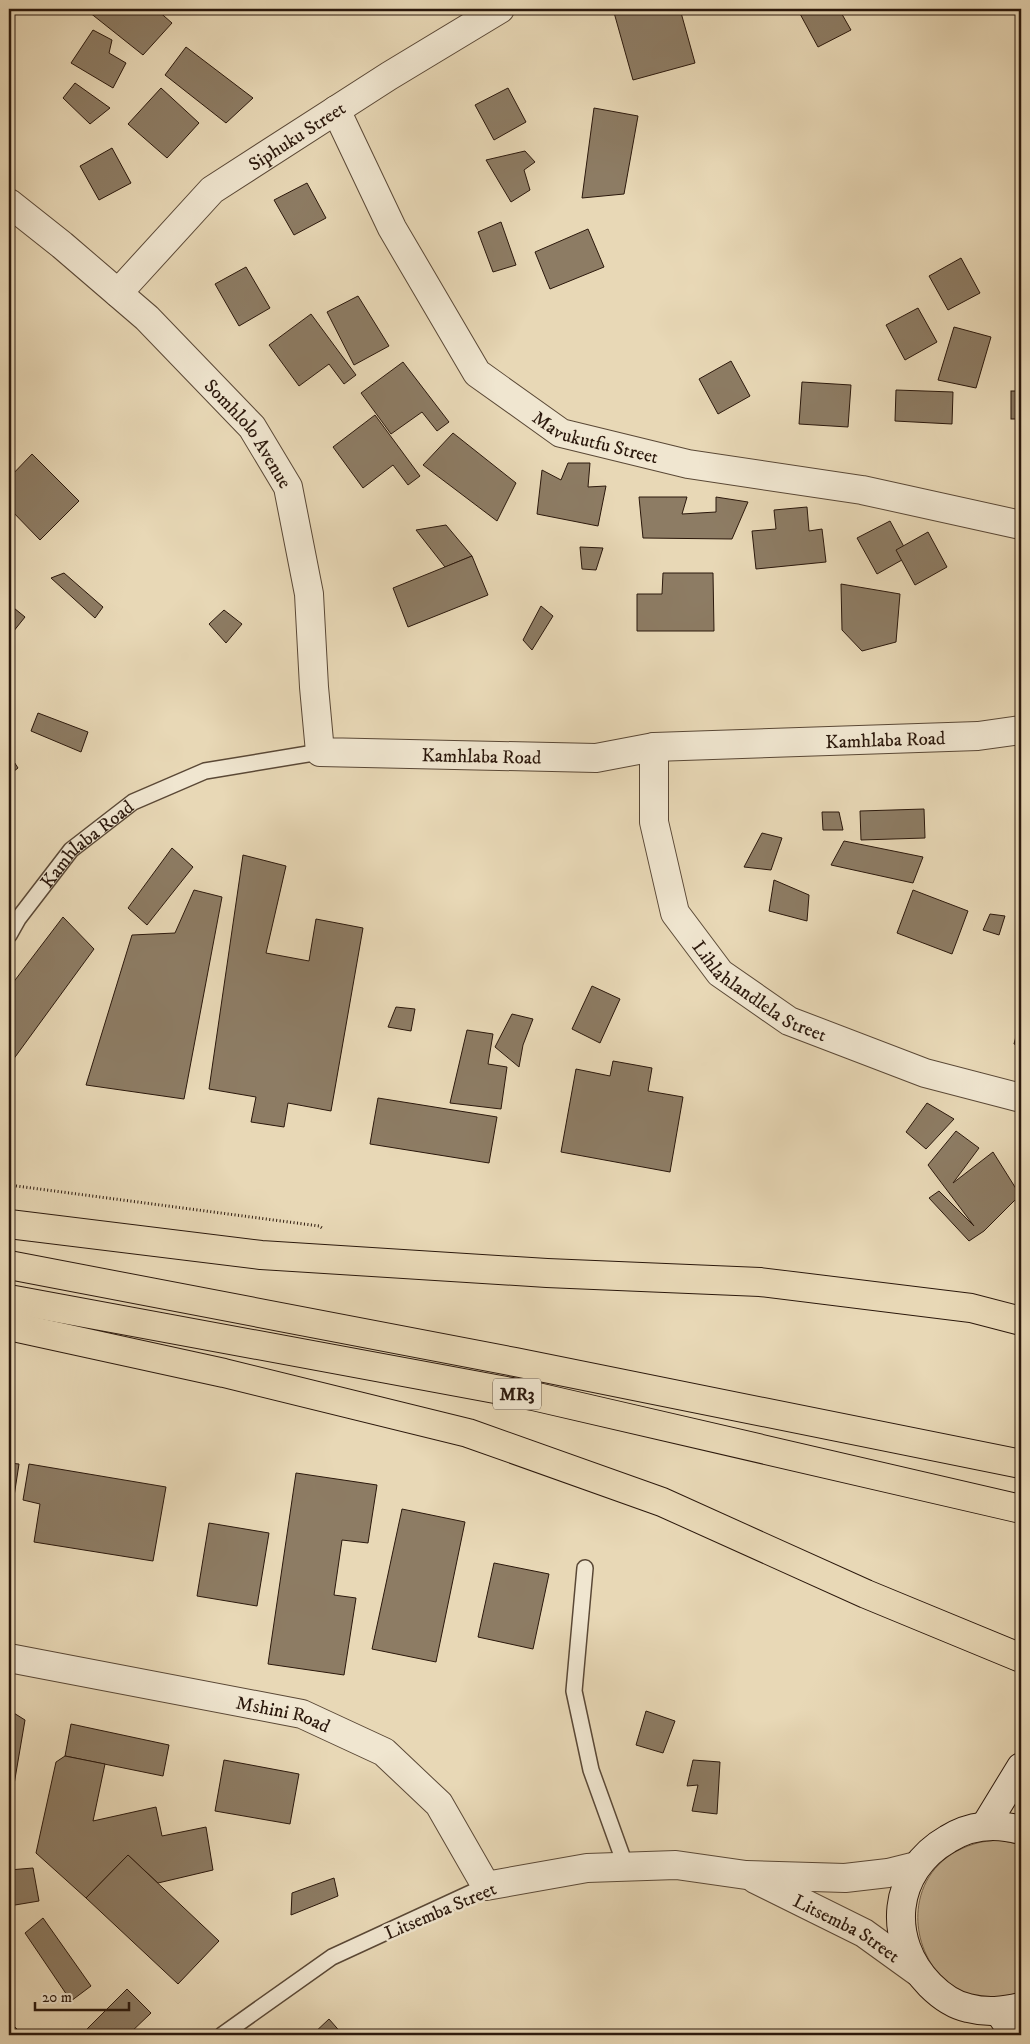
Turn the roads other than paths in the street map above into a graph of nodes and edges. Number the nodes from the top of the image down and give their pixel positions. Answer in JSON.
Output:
{"nodes":[{"id":1,"x":500,"y":9,"type":"edge"},
{"id":2,"x":336,"y":110,"type":"junction"},
{"id":3,"x":9,"y":203,"type":"edge"},
{"id":4,"x":118,"y":293,"type":"junction"},
{"id":5,"x":1021,"y":525,"type":"edge"},
{"id":6,"x":1021,"y":730,"type":"edge"},
{"id":7,"x":654,"y":747,"type":"junction"},
{"id":8,"x":320,"y":752,"type":"junction"},
{"id":9,"x":9,"y":935,"type":"edge"},
{"id":10,"x":1021,"y":1098,"type":"edge"},
{"id":11,"x":9,"y":1224,"type":"edge"},
{"id":12,"x":9,"y":1265,"type":"edge"},
{"id":13,"x":9,"y":1299,"type":"edge"},
{"id":14,"x":1021,"y":1321,"type":"edge"},
{"id":15,"x":9,"y":1326,"type":"edge"},
{"id":16,"x":1021,"y":1464,"type":"edge"},
{"id":17,"x":1021,"y":1509,"type":"edge"},
{"id":18,"x":585,"y":1568,"type":"dead end"},
{"id":19,"x":9,"y":1658,"type":"edge"},
{"id":20,"x":1021,"y":1658,"type":"edge"},
{"id":21,"x":1021,"y":1766,"type":"edge"},
{"id":22,"x":985,"y":1826,"type":"junction"},
{"id":23,"x":1021,"y":1830,"type":"edge"},
{"id":24,"x":916,"y":1866,"type":"junction"},
{"id":25,"x":626,"y":1867,"type":"junction"},
{"id":26,"x":746,"y":1874,"type":"junction"},
{"id":27,"x":486,"y":1886,"type":"junction"},
{"id":28,"x":918,"y":1972,"type":"junction"},
{"id":29,"x":1010,"y":2009,"type":"edge"},
{"id":30,"x":222,"y":2035,"type":"edge"},
{"id":31,"x":1015,"y":2035,"type":"edge"}],
"edges":[{"from":1,"to":2,"type":"street","name":"Siphuku Street"},
{"from":2,"to":4,"type":"street","name":"Siphuku Street"},
{"from":2,"to":5,"type":"street","name":"Mavukutfu Street"},
{"from":3,"to":4,"type":"street","name":"Somhlolo Avenue"},
{"from":4,"to":8,"type":"street","name":"Somhlolo Avenue"},
{"from":6,"to":7,"type":"street","name":"Kamhlaba Road"},
{"from":7,"to":8,"type":"street","name":"Kamhlaba Road"},
{"from":7,"to":10,"type":"street","name":"Lihlahlandlela Street"},
{"from":8,"to":9,"type":"lane","name":"Kamhlaba Road"},
{"from":11,"to":14,"type":"highway"},
{"from":12,"to":16,"type":"highway","number":"MR3"},
{"from":13,"to":17,"type":"highway","number":"MR3"},
{"from":15,"to":20,"type":"highway"},
{"from":18,"to":25,"type":"lane"},
{"from":19,"to":27,"type":"street","name":"Mshini Road"},
{"from":21,"to":22,"type":"street"},
{"from":22,"to":23,"type":"street"},
{"from":22,"to":24,"type":"street"},
{"from":24,"to":26,"type":"street","name":"Litsemba Street"},
{"from":24,"to":28,"type":"street"},
{"from":25,"to":26,"type":"street","name":"Litsemba Street"},
{"from":25,"to":27,"type":"street","name":"Litsemba Street"},
{"from":26,"to":28,"type":"street","name":"Litsemba Street"},
{"from":27,"to":30,"type":"lane","name":"Litsemba Street"},
{"from":28,"to":29,"type":"street"},
{"from":29,"to":31,"type":"street"}]}
